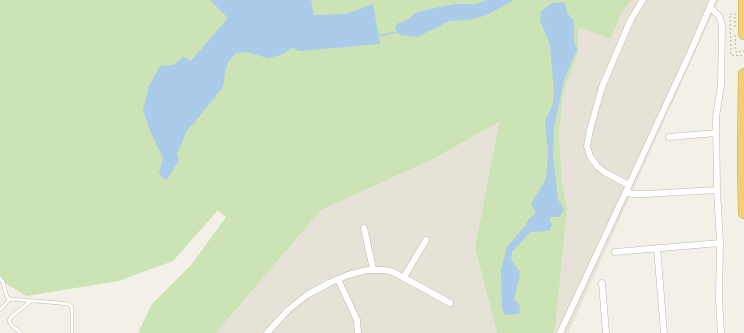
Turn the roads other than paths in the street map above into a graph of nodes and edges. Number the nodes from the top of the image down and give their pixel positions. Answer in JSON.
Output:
{"nodes":[{"id":1,"x":644,"y":0,"type":"edge"},
{"id":2,"x":744,"y":0,"type":"edge"},
{"id":3,"x":710,"y":2,"type":"edge"},
{"id":4,"x":744,"y":34,"type":"edge"},
{"id":5,"x":744,"y":74,"type":"edge"},
{"id":6,"x":716,"y":133,"type":"junction"},
{"id":7,"x":669,"y":137,"type":"dead end"},
{"id":8,"x":629,"y":185,"type":"junction"},
{"id":9,"x":717,"y":190,"type":"junction"},
{"id":10,"x":626,"y":192,"type":"junction"},
{"id":11,"x":744,"y":213,"type":"edge"},
{"id":12,"x":364,"y":228,"type":"dead end"},
{"id":13,"x":426,"y":240,"type":"dead end"},
{"id":14,"x":720,"y":243,"type":"junction"},
{"id":15,"x":657,"y":248,"type":"junction"},
{"id":16,"x":615,"y":252,"type":"dead end"},
{"id":17,"x":373,"y":269,"type":"junction"},
{"id":18,"x":0,"y":278,"type":"edge"},
{"id":19,"x":404,"y":278,"type":"junction"},
{"id":20,"x":338,"y":279,"type":"junction"},
{"id":21,"x":602,"y":283,"type":"dead end"},
{"id":22,"x":10,"y":299,"type":"junction"},
{"id":23,"x":31,"y":301,"type":"junction"},
{"id":24,"x":450,"y":303,"type":"dead end"},
{"id":25,"x":0,"y":310,"type":"edge"},
{"id":26,"x":21,"y":333,"type":"edge"},
{"id":27,"x":72,"y":333,"type":"edge"},
{"id":28,"x":267,"y":333,"type":"edge"},
{"id":29,"x":358,"y":333,"type":"edge"},
{"id":30,"x":560,"y":333,"type":"edge"},
{"id":31,"x":606,"y":333,"type":"edge"},
{"id":32,"x":664,"y":333,"type":"edge"},
{"id":33,"x":721,"y":333,"type":"edge"}],
"edges":[{"from":1,"to":8,"type":"street"},
{"from":2,"to":4,"type":"highway"},
{"from":3,"to":6,"type":"street"},
{"from":3,"to":8,"type":"street"},
{"from":5,"to":11,"type":"highway"},
{"from":6,"to":7,"type":"street"},
{"from":6,"to":9,"type":"street"},
{"from":8,"to":10,"type":"street"},
{"from":9,"to":10,"type":"street"},
{"from":9,"to":14,"type":"street"},
{"from":10,"to":30,"type":"street"},
{"from":12,"to":17,"type":"street"},
{"from":13,"to":19,"type":"street"},
{"from":14,"to":15,"type":"street"},
{"from":14,"to":33,"type":"street"},
{"from":15,"to":16,"type":"street"},
{"from":15,"to":32,"type":"street"},
{"from":17,"to":19,"type":"street"},
{"from":17,"to":20,"type":"street"},
{"from":18,"to":22,"type":"lane"},
{"from":19,"to":24,"type":"street"},
{"from":20,"to":28,"type":"street"},
{"from":20,"to":29,"type":"street"},
{"from":21,"to":31,"type":"street"},
{"from":22,"to":23,"type":"lane"},
{"from":22,"to":25,"type":"lane"},
{"from":23,"to":26,"type":"lane"},
{"from":23,"to":27,"type":"lane"}]}
